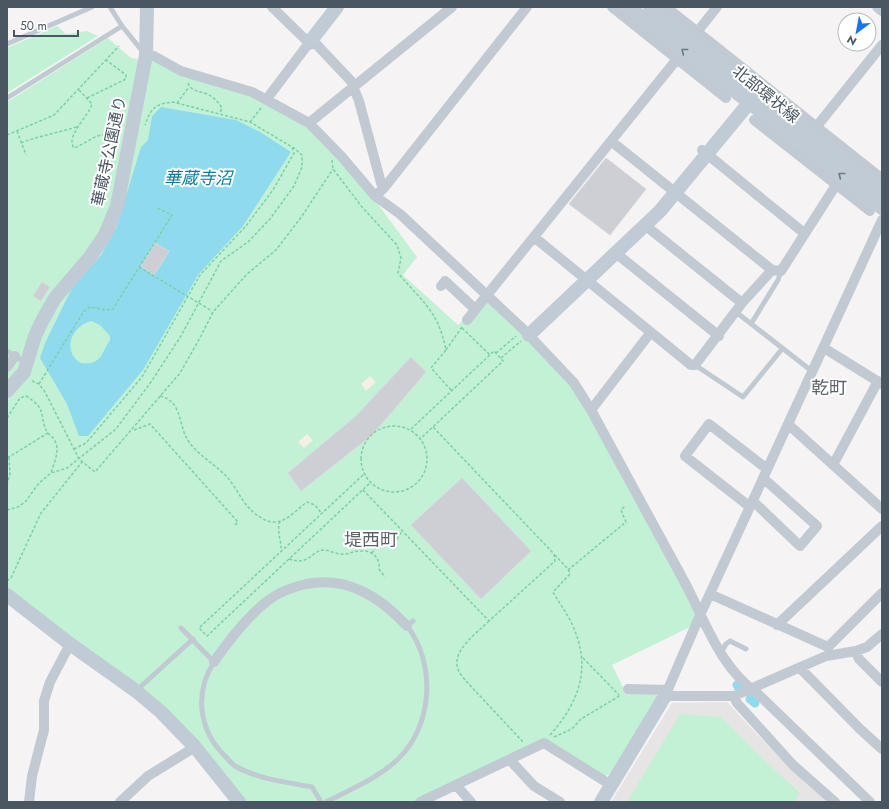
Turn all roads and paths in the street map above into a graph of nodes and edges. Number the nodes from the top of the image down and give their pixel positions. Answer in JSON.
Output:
{"nodes":[{"id":1,"x":92,"y":7,"type":"edge"},
{"id":2,"x":110,"y":7,"type":"edge"},
{"id":3,"x":147,"y":7,"type":"edge"},
{"id":4,"x":272,"y":7,"type":"edge"},
{"id":5,"x":337,"y":7,"type":"edge"},
{"id":6,"x":452,"y":7,"type":"edge"},
{"id":7,"x":527,"y":7,"type":"edge"},
{"id":8,"x":612,"y":7,"type":"edge"},
{"id":9,"x":650,"y":7,"type":"edge"},
{"id":10,"x":666,"y":7,"type":"edge"},
{"id":11,"x":717,"y":7,"type":"edge"},
{"id":12,"x":877,"y":7,"type":"edge"},
{"id":13,"x":630,"y":8,"type":"edge"},
{"id":14,"x":882,"y":11,"type":"edge"},
{"id":15,"x":122,"y":26,"type":"junction"},
{"id":16,"x":636,"y":26,"type":"junction"},
{"id":17,"x":698,"y":33,"type":"junction"},
{"id":18,"x":309,"y":43,"type":"junction"},
{"id":19,"x":7,"y":44,"type":"edge"},
{"id":20,"x":882,"y":45,"type":"edge"},
{"id":21,"x":119,"y":46,"type":"dead end"},
{"id":22,"x":705,"y":50,"type":"junction"},
{"id":23,"x":146,"y":55,"type":"junction"},
{"id":24,"x":677,"y":59,"type":"junction"},
{"id":25,"x":106,"y":60,"type":"junction"},
{"id":26,"x":693,"y":71,"type":"junction"},
{"id":27,"x":715,"y":75,"type":"junction"},
{"id":28,"x":188,"y":82,"type":"dead end"},
{"id":29,"x":353,"y":86,"type":"junction"},
{"id":30,"x":189,"y":87,"type":"junction"},
{"id":31,"x":79,"y":90,"type":"junction"},
{"id":32,"x":748,"y":97,"type":"junction"},
{"id":33,"x":7,"y":98,"type":"edge"},
{"id":34,"x":87,"y":98,"type":"junction"},
{"id":35,"x":726,"y":98,"type":"dead end"},
{"id":36,"x":265,"y":102,"type":"junction"},
{"id":37,"x":177,"y":103,"type":"junction"},
{"id":38,"x":779,"y":109,"type":"junction"},
{"id":39,"x":799,"y":112,"type":"junction"},
{"id":40,"x":220,"y":113,"type":"junction"},
{"id":41,"x":754,"y":120,"type":"dead end"},
{"id":42,"x":250,"y":122,"type":"junction"},
{"id":43,"x":773,"y":122,"type":"junction"},
{"id":44,"x":309,"y":123,"type":"junction"},
{"id":45,"x":79,"y":126,"type":"junction"},
{"id":46,"x":143,"y":130,"type":"dead end"},
{"id":47,"x":821,"y":130,"type":"junction"},
{"id":48,"x":17,"y":131,"type":"junction"},
{"id":49,"x":7,"y":135,"type":"edge"},
{"id":50,"x":129,"y":140,"type":"junction"},
{"id":51,"x":611,"y":141,"type":"junction"},
{"id":52,"x":781,"y":141,"type":"junction"},
{"id":53,"x":21,"y":143,"type":"junction"},
{"id":54,"x":292,"y":147,"type":"junction"},
{"id":55,"x":832,"y":151,"type":"junction"},
{"id":56,"x":704,"y":152,"type":"junction"},
{"id":57,"x":26,"y":155,"type":"dead end"},
{"id":58,"x":331,"y":158,"type":"dead end"},
{"id":59,"x":333,"y":168,"type":"junction"},
{"id":60,"x":882,"y":185,"type":"edge"},
{"id":61,"x":839,"y":187,"type":"junction"},
{"id":62,"x":384,"y":188,"type":"junction"},
{"id":63,"x":673,"y":191,"type":"junction"},
{"id":64,"x":375,"y":196,"type":"junction"},
{"id":65,"x":866,"y":196,"type":"junction"},
{"id":66,"x":157,"y":208,"type":"dead end"},
{"id":67,"x":876,"y":210,"type":"edge"},
{"id":68,"x":881,"y":224,"type":"edge"},
{"id":69,"x":646,"y":226,"type":"junction"},
{"id":70,"x":804,"y":233,"type":"junction"},
{"id":71,"x":534,"y":237,"type":"junction"},
{"id":72,"x":617,"y":254,"type":"junction"},
{"id":73,"x":139,"y":267,"type":"junction"},
{"id":74,"x":777,"y":271,"type":"junction"},
{"id":75,"x":586,"y":278,"type":"junction"},
{"id":76,"x":441,"y":286,"type":"dead end"},
{"id":77,"x":487,"y":294,"type":"junction"},
{"id":78,"x":188,"y":297,"type":"junction"},
{"id":79,"x":198,"y":303,"type":"junction"},
{"id":80,"x":476,"y":308,"type":"junction"},
{"id":81,"x":739,"y":308,"type":"junction"},
{"id":82,"x":213,"y":312,"type":"junction"},
{"id":83,"x":464,"y":324,"type":"junction"},
{"id":84,"x":751,"y":324,"type":"junction"},
{"id":85,"x":651,"y":332,"type":"junction"},
{"id":86,"x":524,"y":333,"type":"junction"},
{"id":87,"x":719,"y":336,"type":"junction"},
{"id":88,"x":824,"y":348,"type":"junction"},
{"id":89,"x":782,"y":349,"type":"junction"},
{"id":90,"x":446,"y":350,"type":"junction"},
{"id":91,"x":496,"y":353,"type":"junction"},
{"id":92,"x":490,"y":355,"type":"junction"},
{"id":93,"x":16,"y":357,"type":"edge"},
{"id":94,"x":501,"y":358,"type":"junction"},
{"id":95,"x":695,"y":365,"type":"junction"},
{"id":96,"x":7,"y":367,"type":"edge"},
{"id":97,"x":813,"y":372,"type":"junction"},
{"id":98,"x":880,"y":383,"type":"edge"},
{"id":99,"x":39,"y":384,"type":"junction"},
{"id":100,"x":12,"y":386,"type":"edge"},
{"id":101,"x":452,"y":391,"type":"junction"},
{"id":102,"x":23,"y":394,"type":"dead end"},
{"id":103,"x":26,"y":396,"type":"junction"},
{"id":104,"x":160,"y":396,"type":"junction"},
{"id":105,"x":591,"y":410,"type":"junction"},
{"id":106,"x":7,"y":418,"type":"edge"},
{"id":107,"x":789,"y":425,"type":"junction"},
{"id":108,"x":433,"y":427,"type":"junction"},
{"id":109,"x":411,"y":429,"type":"junction"},
{"id":110,"x":132,"y":430,"type":"junction"},
{"id":111,"x":48,"y":433,"type":"junction"},
{"id":112,"x":420,"y":439,"type":"junction"},
{"id":113,"x":74,"y":449,"type":"junction"},
{"id":114,"x":8,"y":457,"type":"edge"},
{"id":115,"x":79,"y":459,"type":"junction"},
{"id":116,"x":82,"y":462,"type":"junction"},
{"id":117,"x":833,"y":465,"type":"junction"},
{"id":118,"x":52,"y":473,"type":"junction"},
{"id":119,"x":765,"y":473,"type":"junction"},
{"id":120,"x":363,"y":475,"type":"junction"},
{"id":121,"x":370,"y":483,"type":"junction"},
{"id":122,"x":7,"y":485,"type":"edge"},
{"id":123,"x":362,"y":490,"type":"junction"},
{"id":124,"x":751,"y":505,"type":"junction"},
{"id":125,"x":625,"y":506,"type":"dead end"},
{"id":126,"x":882,"y":509,"type":"edge"},
{"id":127,"x":7,"y":510,"type":"edge"},
{"id":128,"x":322,"y":514,"type":"junction"},
{"id":129,"x":280,"y":521,"type":"junction"},
{"id":130,"x":234,"y":526,"type":"dead end"},
{"id":131,"x":882,"y":526,"type":"edge"},
{"id":132,"x":402,"y":531,"type":"junction"},
{"id":133,"x":281,"y":552,"type":"junction"},
{"id":134,"x":372,"y":553,"type":"junction"},
{"id":135,"x":554,"y":554,"type":"junction"},
{"id":136,"x":288,"y":559,"type":"junction"},
{"id":137,"x":568,"y":570,"type":"junction"},
{"id":138,"x":384,"y":577,"type":"dead end"},
{"id":139,"x":7,"y":581,"type":"edge"},
{"id":140,"x":710,"y":594,"type":"junction"},
{"id":141,"x":882,"y":594,"type":"edge"},
{"id":142,"x":7,"y":595,"type":"edge"},
{"id":143,"x":700,"y":613,"type":"junction"},
{"id":144,"x":489,"y":621,"type":"junction"},
{"id":145,"x":410,"y":623,"type":"joint"},
{"id":146,"x":777,"y":625,"type":"junction"},
{"id":147,"x":181,"y":628,"type":"dead end"},
{"id":148,"x":882,"y":634,"type":"edge"},
{"id":149,"x":193,"y":639,"type":"junction"},
{"id":150,"x":70,"y":644,"type":"junction"},
{"id":151,"x":746,"y":649,"type":"dead end"},
{"id":152,"x":856,"y":652,"type":"junction"},
{"id":153,"x":721,"y":654,"type":"junction"},
{"id":154,"x":583,"y":658,"type":"junction"},
{"id":155,"x":214,"y":662,"type":"junction"},
{"id":156,"x":800,"y":668,"type":"junction"},
{"id":157,"x":882,"y":682,"type":"edge"},
{"id":158,"x":628,"y":689,"type":"joint"},
{"id":159,"x":751,"y":690,"type":"junction"},
{"id":160,"x":136,"y":691,"type":"junction"},
{"id":161,"x":666,"y":693,"type":"junction"},
{"id":162,"x":620,"y":695,"type":"junction"},
{"id":163,"x":734,"y":696,"type":"junction"},
{"id":164,"x":195,"y":747,"type":"junction"},
{"id":165,"x":528,"y":747,"type":"dead end"},
{"id":166,"x":882,"y":749,"type":"edge"},
{"id":167,"x":510,"y":760,"type":"junction"},
{"id":168,"x":456,"y":785,"type":"junction"},
{"id":169,"x":611,"y":785,"type":"junction"},
{"id":170,"x":29,"y":802,"type":"edge"},
{"id":171,"x":120,"y":802,"type":"edge"},
{"id":172,"x":239,"y":802,"type":"edge"},
{"id":173,"x":321,"y":802,"type":"edge"},
{"id":174,"x":326,"y":802,"type":"edge"},
{"id":175,"x":420,"y":802,"type":"edge"},
{"id":176,"x":471,"y":802,"type":"edge"},
{"id":177,"x":560,"y":802,"type":"edge"},
{"id":178,"x":601,"y":802,"type":"edge"},
{"id":179,"x":835,"y":802,"type":"edge"},
{"id":180,"x":870,"y":802,"type":"edge"}],
"edges":[{"from":1,"to":19,"type":"lane"},
{"from":2,"to":15,"type":"lane"},
{"from":3,"to":23,"type":"street","name":"華蔵寺公園通り"},
{"from":4,"to":18,"type":"street"},
{"from":5,"to":18,"type":"street"},
{"from":6,"to":29,"type":"street"},
{"from":7,"to":62,"type":"street"},
{"from":8,"to":16,"type":"street"},
{"from":9,"to":22,"type":"street","name":"北部環状線"},
{"from":10,"to":17,"type":"street"},
{"from":11,"to":17,"type":"street"},
{"from":12,"to":14,"type":"street"},
{"from":13,"to":16,"type":"street"},
{"from":27,"to":13,"type":"street","name":"北部環状線","one_way":true},
{"from":15,"to":23,"type":"lane"},
{"from":15,"to":33,"type":"lane"},
{"from":16,"to":24,"type":"street"},
{"from":17,"to":22,"type":"street"},
{"from":17,"to":39,"type":"street"},
{"from":18,"to":29,"type":"street"},
{"from":18,"to":36,"type":"street"},
{"from":20,"to":47,"type":"street"},
{"from":21,"to":25,"type":"path"},
{"from":22,"to":32,"type":"street","name":"北部環状線"},
{"from":23,"to":36,"type":"street"},
{"from":23,"to":50,"type":"street","name":"華蔵寺公園通り"},
{"from":24,"to":26,"type":"street"},
{"from":24,"to":51,"type":"street"},
{"from":25,"to":31,"type":"path"},
{"from":25,"to":34,"type":"path"},
{"from":26,"to":27,"type":"street"},
{"from":26,"to":35,"type":"street"},
{"from":27,"to":32,"type":"street","name":"北部環状線"},
{"from":28,"to":30,"type":"path"},
{"from":29,"to":44,"type":"street"},
{"from":29,"to":62,"type":"street"},
{"from":30,"to":37,"type":"path"},
{"from":30,"to":40,"type":"path"},
{"from":31,"to":34,"type":"path"},
{"from":31,"to":48,"type":"path"},
{"from":32,"to":38,"type":"street","name":"北部環状線"},
{"from":32,"to":43,"type":"street","name":"北部環状線"},
{"from":32,"to":56,"type":"street"},
{"from":34,"to":45,"type":"path"},
{"from":36,"to":42,"type":"path"},
{"from":36,"to":44,"type":"street"},
{"from":37,"to":40,"type":"path"},
{"from":37,"to":46,"type":"path"},
{"from":38,"to":39,"type":"street"},
{"from":38,"to":55,"type":"street","name":"北部環状線"},
{"from":39,"to":47,"type":"street"},
{"from":40,"to":42,"type":"path"},
{"from":41,"to":52,"type":"street"},
{"from":42,"to":54,"type":"path"},
{"from":43,"to":52,"type":"street"},
{"from":65,"to":43,"type":"street","name":"北部環状線","one_way":true},
{"from":44,"to":64,"type":"street"},
{"from":45,"to":50,"type":"path"},
{"from":45,"to":53,"type":"path"},
{"from":47,"to":55,"type":"street"},
{"from":47,"to":60,"type":"street"},
{"from":48,"to":49,"type":"path"},
{"from":48,"to":53,"type":"path"},
{"from":50,"to":93,"type":"street","name":"華蔵寺公園通り"},
{"from":51,"to":63,"type":"street"},
{"from":51,"to":71,"type":"street"},
{"from":52,"to":61,"type":"street"},
{"from":53,"to":57,"type":"path"},
{"from":54,"to":78,"type":"path"},
{"from":54,"to":79,"type":"path"},
{"from":55,"to":60,"type":"street","name":"北部環状線"},
{"from":56,"to":63,"type":"street"},
{"from":56,"to":70,"type":"street"},
{"from":58,"to":59,"type":"path"},
{"from":59,"to":82,"type":"path"},
{"from":59,"to":90,"type":"path"},
{"from":61,"to":65,"type":"street"},
{"from":61,"to":67,"type":"street"},
{"from":61,"to":70,"type":"street"},
{"from":62,"to":64,"type":"street"},
{"from":63,"to":69,"type":"street"},
{"from":63,"to":74,"type":"street"},
{"from":63,"to":75,"type":"street"},
{"from":64,"to":77,"type":"street"},
{"from":65,"to":67,"type":"street","name":"北部環状線"},
{"from":66,"to":73,"type":"path"},
{"from":68,"to":88,"type":"street"},
{"from":69,"to":72,"type":"street"},
{"from":69,"to":81,"type":"street"},
{"from":70,"to":74,"type":"street"},
{"from":71,"to":75,"type":"street"},
{"from":71,"to":77,"type":"street"},
{"from":72,"to":75,"type":"street"},
{"from":72,"to":87,"type":"street"},
{"from":73,"to":78,"type":"path"},
{"from":73,"to":99,"type":"path"},
{"from":74,"to":81,"type":"street"},
{"from":74,"to":84,"type":"lane"},
{"from":75,"to":85,"type":"street"},
{"from":75,"to":86,"type":"street"},
{"from":76,"to":80,"type":"street"},
{"from":77,"to":80,"type":"street"},
{"from":77,"to":86,"type":"street"},
{"from":78,"to":79,"type":"path"},
{"from":78,"to":113,"type":"path"},
{"from":79,"to":82,"type":"path"},
{"from":79,"to":115,"type":"path"},
{"from":80,"to":83,"type":"street"},
{"from":81,"to":84,"type":"lane"},
{"from":81,"to":87,"type":"street"},
{"from":82,"to":104,"type":"path"},
{"from":83,"to":90,"type":"path"},
{"from":83,"to":92,"type":"path"},
{"from":84,"to":89,"type":"lane"},
{"from":85,"to":95,"type":"street"},
{"from":85,"to":105,"type":"street"},
{"from":86,"to":91,"type":"path"},
{"from":86,"to":94,"type":"path"},
{"from":86,"to":105,"type":"street"},
{"from":87,"to":95,"type":"street"},
{"from":88,"to":97,"type":"street"},
{"from":88,"to":98,"type":"street"},
{"from":89,"to":95,"type":"lane"},
{"from":89,"to":97,"type":"lane"},
{"from":90,"to":101,"type":"path"},
{"from":91,"to":92,"type":"path"},
{"from":91,"to":94,"type":"path"},
{"from":92,"to":101,"type":"path"},
{"from":93,"to":96,"type":"street"},
{"from":93,"to":100,"type":"street","name":"華蔵寺公園通り"},
{"from":94,"to":108,"type":"path"},
{"from":97,"to":107,"type":"street"},
{"from":98,"to":117,"type":"street"},
{"from":99,"to":100,"type":"path"},
{"from":99,"to":113,"type":"path"},
{"from":101,"to":109,"type":"path"},
{"from":102,"to":103,"type":"path"},
{"from":103,"to":106,"type":"path"},
{"from":103,"to":111,"type":"path"},
{"from":104,"to":110,"type":"path"},
{"from":104,"to":129,"type":"path"},
{"from":105,"to":143,"type":"street"},
{"from":107,"to":117,"type":"street"},
{"from":107,"to":119,"type":"street"},
{"from":108,"to":112,"type":"path"},
{"from":108,"to":135,"type":"path"},
{"from":109,"to":112,"type":"path"},
{"from":109,"to":120,"type":"path"},
{"from":110,"to":116,"type":"path"},
{"from":110,"to":130,"type":"path"},
{"from":111,"to":114,"type":"path"},
{"from":111,"to":118,"type":"path"},
{"from":112,"to":121,"type":"path"},
{"from":113,"to":115,"type":"path"},
{"from":114,"to":122,"type":"path"},
{"from":115,"to":116,"type":"path"},
{"from":115,"to":118,"type":"path"},
{"from":116,"to":139,"type":"path"},
{"from":117,"to":126,"type":"street"},
{"from":118,"to":127,"type":"path"},
{"from":119,"to":124,"type":"street"},
{"from":119,"to":124,"type":"street"},
{"from":119,"to":124,"type":"street"},
{"from":120,"to":121,"type":"path"},
{"from":120,"to":128,"type":"path"},
{"from":121,"to":123,"type":"path"},
{"from":123,"to":132,"type":"path"},
{"from":123,"to":136,"type":"path"},
{"from":124,"to":140,"type":"street"},
{"from":125,"to":137,"type":"path"},
{"from":128,"to":129,"type":"path"},
{"from":128,"to":133,"type":"path"},
{"from":129,"to":133,"type":"path"},
{"from":131,"to":146,"type":"street"},
{"from":132,"to":134,"type":"path"},
{"from":132,"to":144,"type":"path"},
{"from":133,"to":136,"type":"path"},
{"from":134,"to":136,"type":"path"},
{"from":134,"to":138,"type":"path"},
{"from":135,"to":137,"type":"path"},
{"from":135,"to":144,"type":"path"},
{"from":137,"to":154,"type":"path"},
{"from":140,"to":143,"type":"street"},
{"from":140,"to":146,"type":"street"},
{"from":141,"to":146,"type":"street"},
{"from":142,"to":150,"type":"street"},
{"from":143,"to":153,"type":"street"},
{"from":143,"to":161,"type":"street"},
{"from":144,"to":165,"type":"path"},
{"from":145,"to":155,"type":"street"},
{"from":145,"to":174,"type":"lane"},
{"from":147,"to":149,"type":"lane"},
{"from":148,"to":152,"type":"street"},
{"from":149,"to":155,"type":"lane"},
{"from":149,"to":160,"type":"lane"},
{"from":150,"to":160,"type":"street"},
{"from":150,"to":170,"type":"street"},
{"from":151,"to":153,"type":"lane"},
{"from":152,"to":156,"type":"street"},
{"from":152,"to":157,"type":"street"},
{"from":153,"to":159,"type":"street"},
{"from":154,"to":162,"type":"path"},
{"from":154,"to":162,"type":"path"},
{"from":155,"to":173,"type":"lane"},
{"from":156,"to":159,"type":"street"},
{"from":156,"to":166,"type":"street"},
{"from":158,"to":161,"type":"street"},
{"from":158,"to":162,"type":"path"},
{"from":159,"to":163,"type":"street"},
{"from":159,"to":180,"type":"street"},
{"from":160,"to":164,"type":"street"},
{"from":161,"to":163,"type":"street"},
{"from":161,"to":169,"type":"street"},
{"from":163,"to":179,"type":"street"},
{"from":164,"to":171,"type":"street"},
{"from":164,"to":172,"type":"street"},
{"from":167,"to":168,"type":"street"},
{"from":167,"to":169,"type":"street"},
{"from":167,"to":177,"type":"street"},
{"from":168,"to":175,"type":"street"},
{"from":168,"to":176,"type":"street"},
{"from":169,"to":178,"type":"street"}]}
